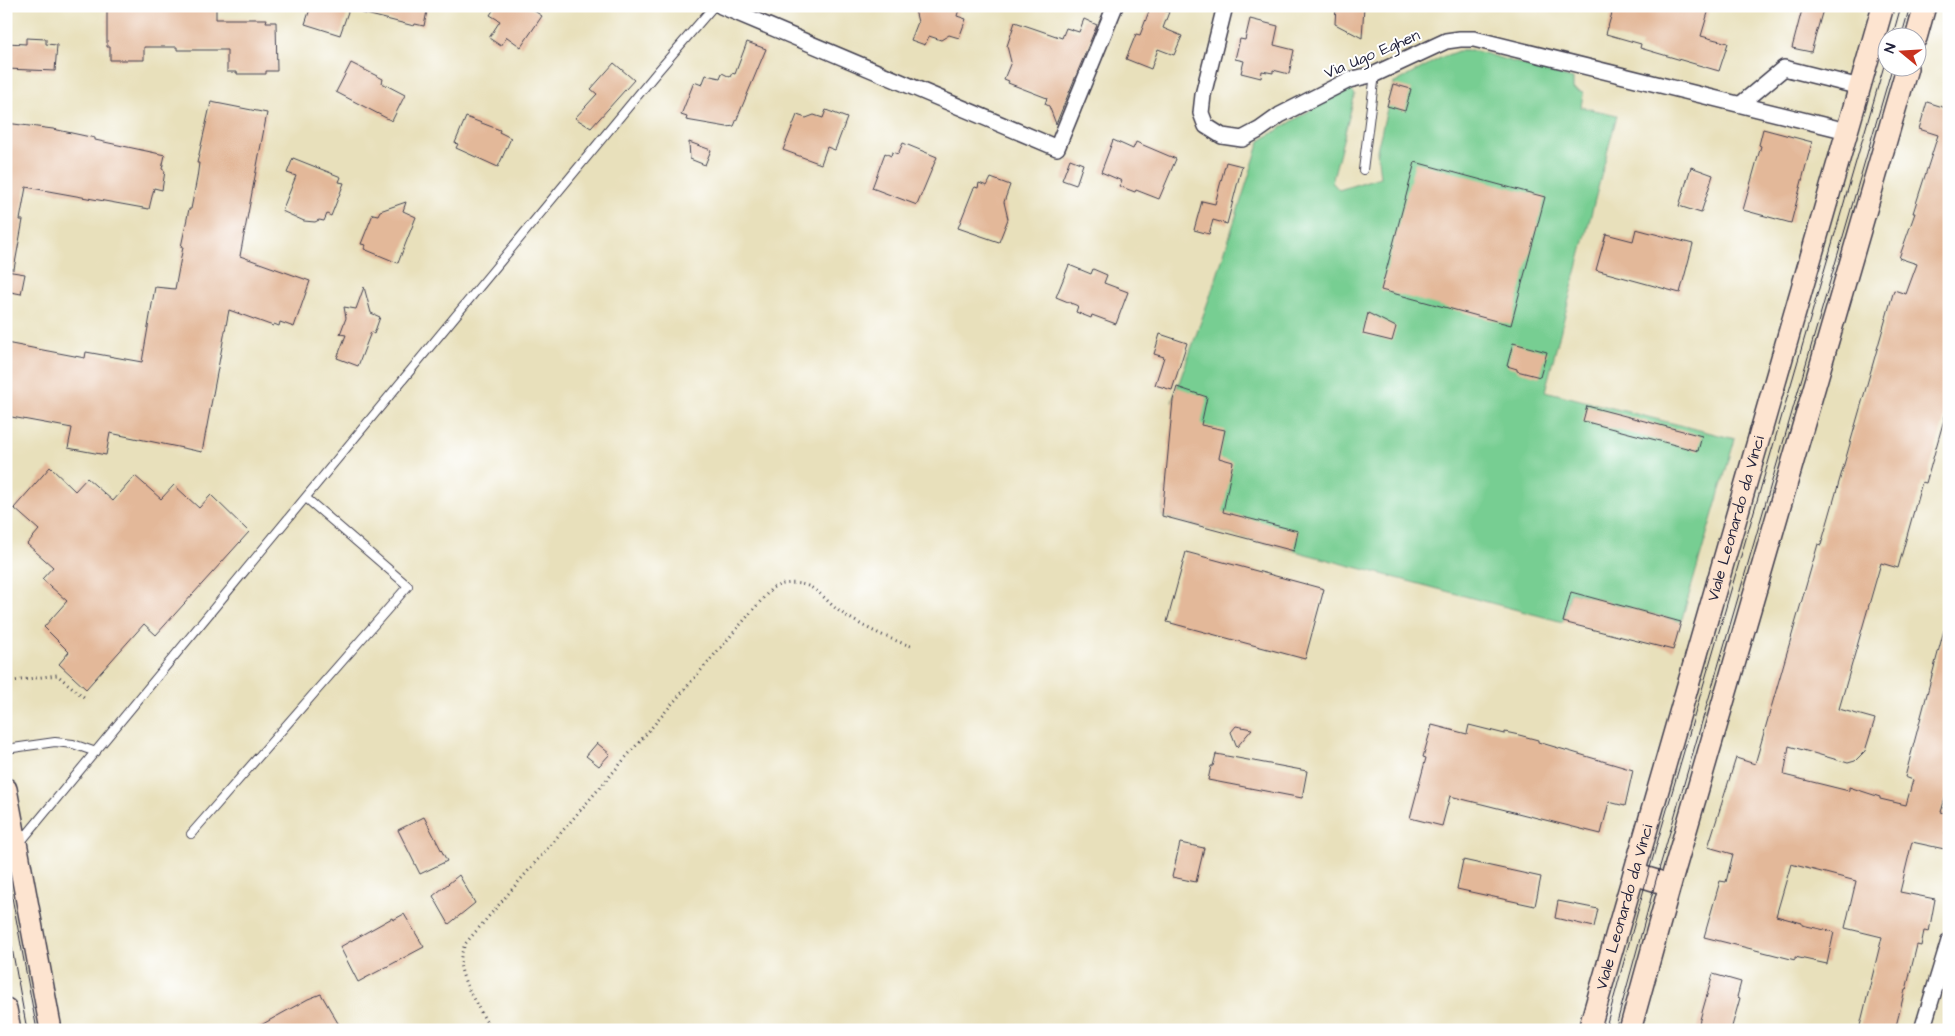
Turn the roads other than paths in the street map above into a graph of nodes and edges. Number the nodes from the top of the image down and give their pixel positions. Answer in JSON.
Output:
{"nodes":[{"id":1,"x":714,"y":6,"type":"edge"},
{"id":2,"x":721,"y":6,"type":"edge"},
{"id":3,"x":1115,"y":6,"type":"edge"},
{"id":4,"x":1226,"y":6,"type":"edge"},
{"id":5,"x":1883,"y":6,"type":"edge"},
{"id":6,"x":1924,"y":6,"type":"edge"},
{"id":7,"x":1918,"y":28,"type":"edge"},
{"id":8,"x":1375,"y":74,"type":"junction"},
{"id":9,"x":1904,"y":78,"type":"edge"},
{"id":10,"x":1860,"y":87,"type":"junction"},
{"id":11,"x":1741,"y":104,"type":"junction"},
{"id":12,"x":1847,"y":131,"type":"junction"},
{"id":13,"x":1363,"y":170,"type":"dead end"},
{"id":14,"x":306,"y":498,"type":"junction"},
{"id":15,"x":6,"y":749,"type":"edge"},
{"id":16,"x":96,"y":752,"type":"junction"},
{"id":17,"x":6,"y":789,"type":"edge"},
{"id":18,"x":191,"y":834,"type":"dead end"},
{"id":19,"x":17,"y":846,"type":"junction"},
{"id":20,"x":1634,"y":874,"type":"junction"},
{"id":21,"x":1670,"y":884,"type":"junction"},
{"id":22,"x":1949,"y":941,"type":"edge"},
{"id":23,"x":6,"y":1009,"type":"edge"},
{"id":24,"x":10,"y":1030,"type":"edge"},
{"id":25,"x":50,"y":1030,"type":"edge"},
{"id":26,"x":1589,"y":1030,"type":"edge"},
{"id":27,"x":1630,"y":1030,"type":"edge"},
{"id":28,"x":1922,"y":1030,"type":"edge"}],
"edges":[{"from":1,"to":14,"type":"lane"},
{"from":2,"to":3,"type":"street"},
{"from":4,"to":8,"type":"street","name":"Via Ugo Eghen"},
{"from":5,"to":10,"type":"street","name":"Viale Leonardo da Vinci"},
{"from":6,"to":7,"type":"street"},
{"from":8,"to":11,"type":"street","name":"Via Ugo Eghen"},
{"from":8,"to":13,"type":"lane"},
{"from":9,"to":21,"type":"street"},
{"from":10,"to":11,"type":"street"},
{"from":10,"to":12,"type":"street","name":"Viale Leonardo da Vinci"},
{"from":11,"to":12,"type":"street","name":"Via Ugo Eghen"},
{"from":12,"to":20,"type":"street","name":"Viale Leonardo da Vinci"},
{"from":14,"to":16,"type":"lane"},
{"from":14,"to":18,"type":"lane"},
{"from":15,"to":16,"type":"lane"},
{"from":16,"to":19,"type":"lane"},
{"from":17,"to":19,"type":"street"},
{"from":19,"to":25,"type":"street"},
{"from":20,"to":21,"type":"street"},
{"from":20,"to":26,"type":"street","name":"Viale Leonardo da Vinci"},
{"from":21,"to":27,"type":"street"},
{"from":22,"to":28,"type":"street"},
{"from":23,"to":24,"type":"street"}]}
